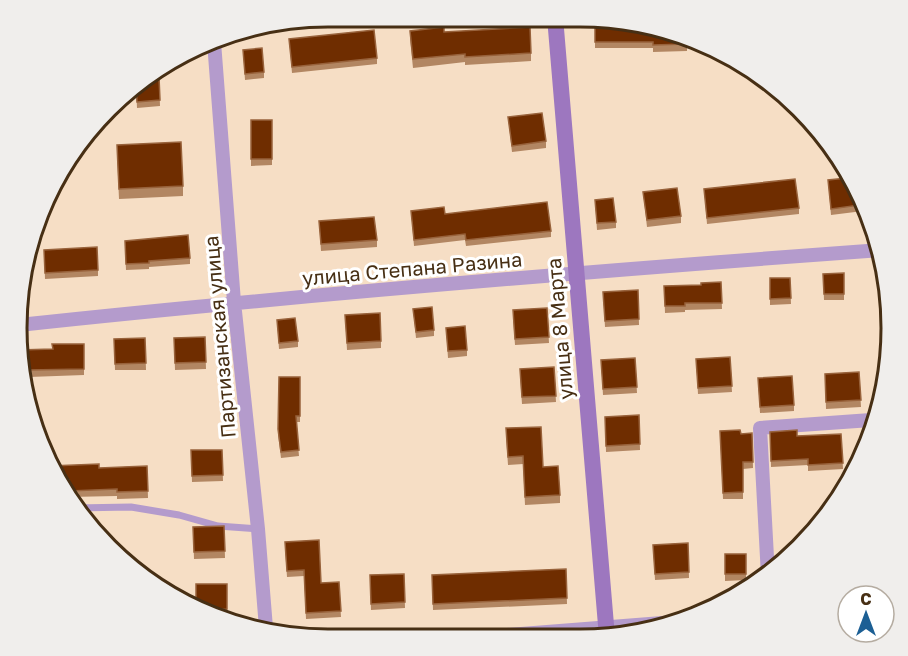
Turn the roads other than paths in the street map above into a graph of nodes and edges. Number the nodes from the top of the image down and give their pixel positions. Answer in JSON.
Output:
{"nodes":[{"id":1,"x":556,"y":27,"type":"edge"},
{"id":2,"x":215,"y":49,"type":"edge"},
{"id":3,"x":871,"y":251,"type":"edge"},
{"id":4,"x":576,"y":274,"type":"junction"},
{"id":5,"x":234,"y":302,"type":"junction"},
{"id":6,"x":27,"y":324,"type":"edge"},
{"id":7,"x":866,"y":420,"type":"edge"},
{"id":8,"x":87,"y":508,"type":"edge"},
{"id":9,"x":258,"y":529,"type":"junction"},
{"id":10,"x":767,"y":563,"type":"edge"},
{"id":11,"x":266,"y":622,"type":"edge"},
{"id":12,"x":606,"y":627,"type":"edge"}],
"edges":[{"from":1,"to":4,"type":"main road","name":"улица 8 Марта"},
{"from":2,"to":5,"type":"street","name":"Партизанская улица"},
{"from":3,"to":4,"type":"street","name":"улица Степана Разина"},
{"from":4,"to":5,"type":"street","name":"улица Степана Разина"},
{"from":4,"to":12,"type":"main road","name":"улица 8 Марта"},
{"from":5,"to":6,"type":"street","name":"улица Степана Разина"},
{"from":5,"to":9,"type":"street","name":"Партизанская улица"},
{"from":7,"to":10,"type":"street"},
{"from":8,"to":9,"type":"lane"},
{"from":9,"to":11,"type":"street","name":"Партизанская улица"}]}
